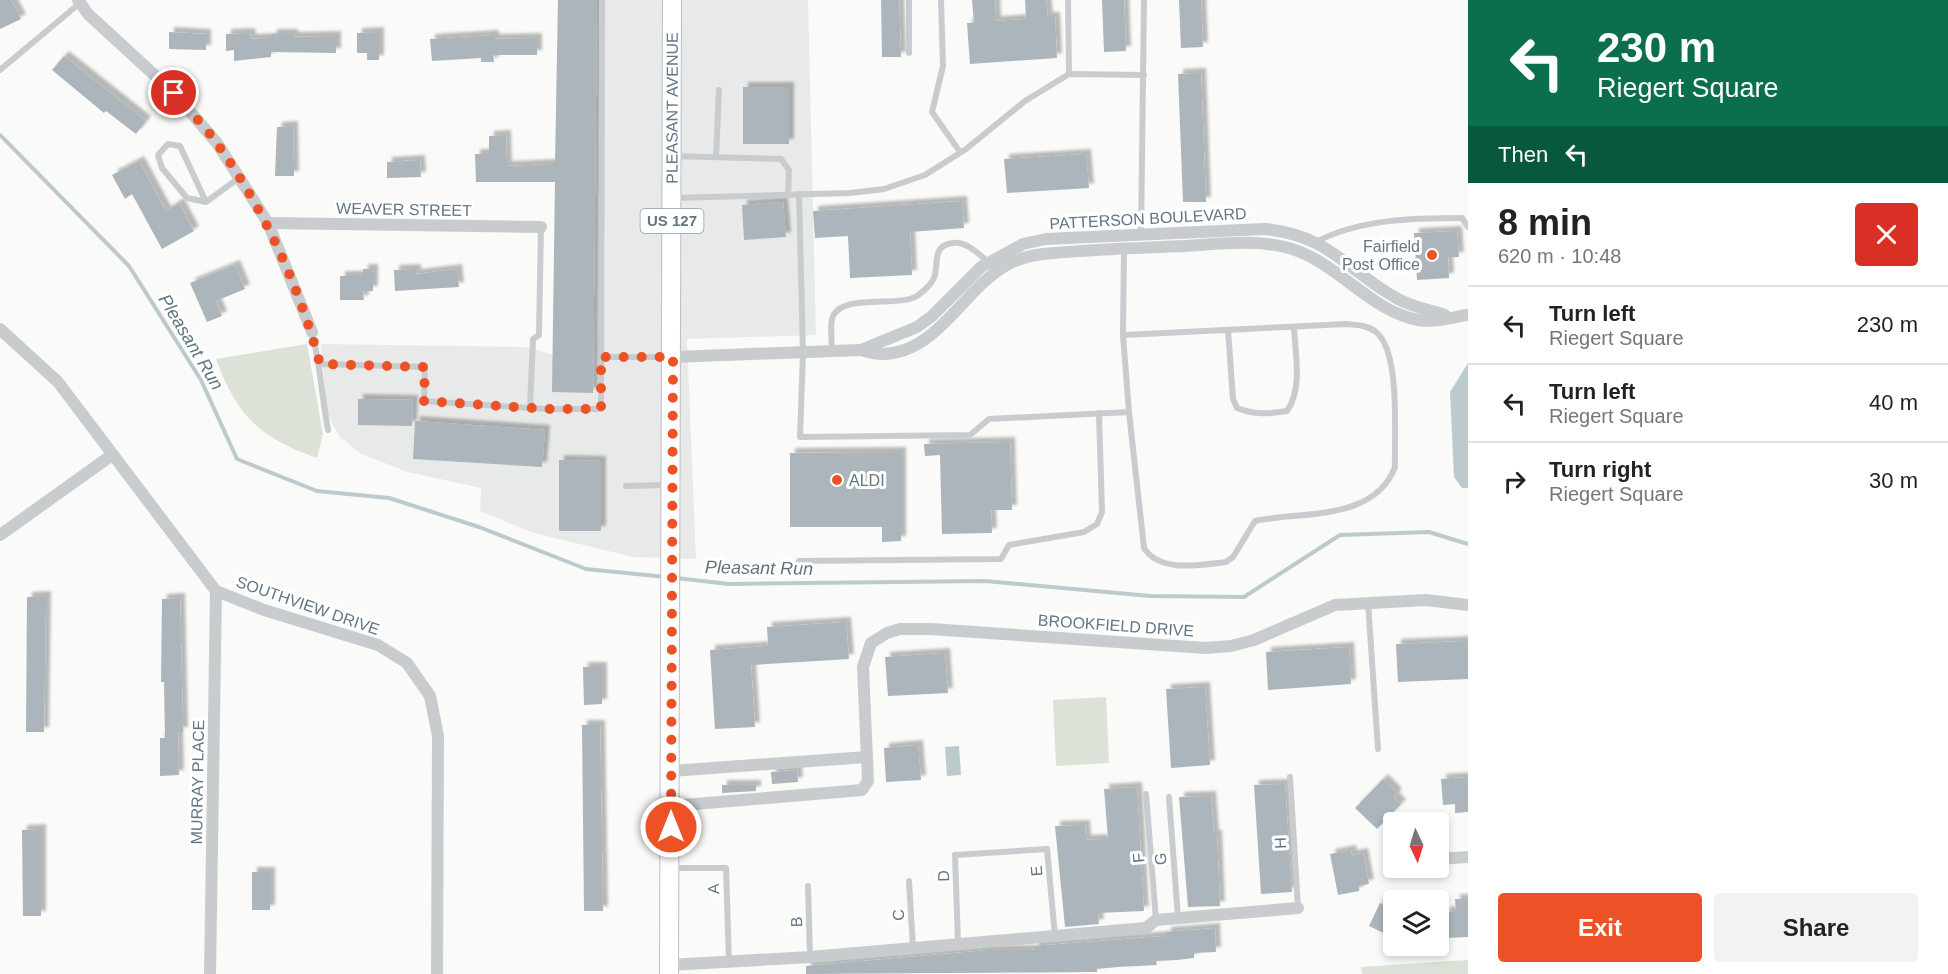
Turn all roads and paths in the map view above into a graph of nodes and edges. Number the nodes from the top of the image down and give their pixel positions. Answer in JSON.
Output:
{"nodes":[{"id":1,"x":602,"y":0,"type":"edge"},
{"id":2,"x":672,"y":0,"type":"edge"},
{"id":3,"x":909,"y":0,"type":"edge"},
{"id":4,"x":941,"y":0,"type":"edge"},
{"id":5,"x":1068,"y":0,"type":"edge"},
{"id":6,"x":1144,"y":0,"type":"edge"},
{"id":7,"x":79,"y":1,"type":"edge"},
{"id":8,"x":909,"y":53,"type":"dead end"},
{"id":9,"x":0,"y":70,"type":"edge"},
{"id":10,"x":1069,"y":74,"type":"junction"},
{"id":11,"x":1144,"y":75,"type":"junction"},
{"id":12,"x":719,"y":90,"type":"dead end"},
{"id":13,"x":960,"y":152,"type":"junction"},
{"id":14,"x":672,"y":156,"type":"junction"},
{"id":15,"x":716,"y":157,"type":"junction"},
{"id":16,"x":239,"y":178,"type":"junction"},
{"id":17,"x":799,"y":194,"type":"junction"},
{"id":18,"x":788,"y":195,"type":"junction"},
{"id":19,"x":672,"y":198,"type":"junction"},
{"id":20,"x":206,"y":202,"type":"junction"},
{"id":21,"x":268,"y":223,"type":"junction"},
{"id":22,"x":1468,"y":226,"type":"edge"},
{"id":23,"x":541,"y":227,"type":"joint"},
{"id":24,"x":1142,"y":234,"type":"junction"},
{"id":25,"x":1124,"y":235,"type":"junction"},
{"id":26,"x":1316,"y":242,"type":"junction"},
{"id":27,"x":1141,"y":248,"type":"junction"},
{"id":28,"x":1124,"y":249,"type":"junction"},
{"id":29,"x":992,"y":267,"type":"junction"},
{"id":30,"x":1468,"y":315,"type":"edge"},
{"id":31,"x":1451,"y":317,"type":"junction"},
{"id":32,"x":1294,"y":327,"type":"junction"},
{"id":33,"x":0,"y":329,"type":"edge"},
{"id":34,"x":1228,"y":330,"type":"junction"},
{"id":35,"x":312,"y":332,"type":"joint"},
{"id":36,"x":1123,"y":335,"type":"junction"},
{"id":37,"x":832,"y":351,"type":"junction"},
{"id":38,"x":803,"y":353,"type":"junction"},
{"id":39,"x":601,"y":357,"type":"junction"},
{"id":40,"x":673,"y":357,"type":"junction"},
{"id":41,"x":320,"y":364,"type":"junction"},
{"id":42,"x":530,"y":408,"type":"junction"},
{"id":43,"x":1129,"y":412,"type":"junction"},
{"id":44,"x":1099,"y":413,"type":"junction"},
{"id":45,"x":328,"y":430,"type":"dead end"},
{"id":46,"x":112,"y":455,"type":"junction"},
{"id":47,"x":672,"y":485,"type":"junction"},
{"id":48,"x":626,"y":486,"type":"dead end"},
{"id":49,"x":0,"y":535,"type":"edge"},
{"id":50,"x":798,"y":561,"type":"dead end"},
{"id":51,"x":216,"y":591,"type":"junction"},
{"id":52,"x":1368,"y":602,"type":"junction"},
{"id":53,"x":1468,"y":605,"type":"edge"},
{"id":54,"x":1378,"y":748,"type":"dead end"},
{"id":55,"x":867,"y":757,"type":"junction"},
{"id":56,"x":671,"y":771,"type":"junction"},
{"id":57,"x":1290,"y":777,"type":"dead end"},
{"id":58,"x":1146,"y":794,"type":"dead end"},
{"id":59,"x":1169,"y":797,"type":"dead end"},
{"id":60,"x":671,"y":806,"type":"junction"},
{"id":61,"x":1002,"y":852,"type":"joint"},
{"id":62,"x":1468,"y":857,"type":"edge"},
{"id":63,"x":1449,"y":858,"type":"edge"},
{"id":64,"x":671,"y":868,"type":"junction"},
{"id":65,"x":909,"y":881,"type":"dead end"},
{"id":66,"x":808,"y":886,"type":"dead end"},
{"id":67,"x":1298,"y":908,"type":"joint"},
{"id":68,"x":1178,"y":918,"type":"junction"},
{"id":69,"x":1156,"y":920,"type":"junction"},
{"id":70,"x":1055,"y":937,"type":"junction"},
{"id":71,"x":958,"y":943,"type":"junction"},
{"id":72,"x":913,"y":947,"type":"junction"},
{"id":73,"x":810,"y":957,"type":"junction"},
{"id":74,"x":729,"y":964,"type":"junction"},
{"id":75,"x":669,"y":970,"type":"edge"},
{"id":76,"x":210,"y":974,"type":"edge"},
{"id":77,"x":437,"y":974,"type":"edge"}],
"edges":[{"from":1,"to":39,"type":"lane"},
{"from":2,"to":14,"type":"main road","name":"PLEASANT AVENUE","number":"US 127"},
{"from":3,"to":8,"type":"lane"},
{"from":4,"to":13,"type":"lane"},
{"from":5,"to":10,"type":"lane"},
{"from":6,"to":11,"type":"lane"},
{"from":7,"to":9,"type":"lane"},
{"from":7,"to":16,"type":"street"},
{"from":10,"to":11,"type":"lane"},
{"from":10,"to":13,"type":"lane"},
{"from":11,"to":24,"type":"lane"},
{"from":12,"to":15,"type":"lane"},
{"from":13,"to":17,"type":"lane"},
{"from":14,"to":15,"type":"lane"},
{"from":14,"to":19,"type":"main road","name":"PLEASANT AVENUE","number":"US 127"},
{"from":15,"to":18,"type":"lane"},
{"from":16,"to":20,"type":"lane"},
{"from":16,"to":21,"type":"street"},
{"from":17,"to":18,"type":"lane"},
{"from":17,"to":38,"type":"lane"},
{"from":18,"to":19,"type":"lane"},
{"from":19,"to":40,"type":"main road","name":"PLEASANT AVENUE","number":"US 127"},
{"from":20,"to":20,"type":"lane"},
{"from":21,"to":23,"type":"street","name":"WEAVER STREET"},
{"from":21,"to":35,"type":"street"},
{"from":22,"to":26,"type":"lane"},
{"from":23,"to":42,"type":"lane"},
{"from":24,"to":25,"type":"street","name":"PATTERSON BOULEVARD"},
{"from":24,"to":26,"type":"street","name":"PATTERSON BOULEVARD"},
{"from":24,"to":27,"type":"lane"},
{"from":25,"to":28,"type":"lane"},
{"from":25,"to":29,"type":"street","name":"PATTERSON BOULEVARD"},
{"from":26,"to":31,"type":"street","name":"PATTERSON BOULEVARD"},
{"from":27,"to":28,"type":"street","name":"PATTERSON BOULEVARD"},
{"from":27,"to":31,"type":"street","name":"PATTERSON BOULEVARD"},
{"from":28,"to":29,"type":"street","name":"PATTERSON BOULEVARD"},
{"from":28,"to":36,"type":"lane"},
{"from":29,"to":37,"type":"street","name":"PATTERSON BOULEVARD"},
{"from":29,"to":37,"type":"lane"},
{"from":30,"to":31,"type":"street","name":"PATTERSON BOULEVARD"},
{"from":32,"to":34,"type":"lane"},
{"from":32,"to":34,"type":"lane"},
{"from":32,"to":43,"type":"lane"},
{"from":33,"to":46,"type":"street","name":"SOUTHVIEW DRIVE"},
{"from":34,"to":36,"type":"lane"},
{"from":35,"to":41,"type":"lane"},
{"from":36,"to":43,"type":"lane"},
{"from":37,"to":38,"type":"street","name":"PATTERSON BOULEVARD"},
{"from":38,"to":40,"type":"street","name":"PATTERSON BOULEVARD"},
{"from":38,"to":44,"type":"lane"},
{"from":39,"to":40,"type":"lane"},
{"from":39,"to":42,"type":"lane"},
{"from":40,"to":47,"type":"main road","name":"PLEASANT AVENUE","number":"US 127"},
{"from":41,"to":42,"type":"lane"},
{"from":41,"to":45,"type":"lane"},
{"from":43,"to":44,"type":"lane"},
{"from":44,"to":50,"type":"lane"},
{"from":46,"to":49,"type":"street"},
{"from":46,"to":51,"type":"street","name":"SOUTHVIEW DRIVE"},
{"from":47,"to":48,"type":"lane"},
{"from":47,"to":56,"type":"main road","name":"PLEASANT AVENUE","number":"US 127"},
{"from":51,"to":76,"type":"street","name":"MURRAY PLACE"},
{"from":51,"to":77,"type":"street","name":"SOUTHVIEW DRIVE"},
{"from":52,"to":53,"type":"street","name":"BROOKFIELD DRIVE"},
{"from":52,"to":54,"type":"lane"},
{"from":52,"to":55,"type":"street","name":"BROOKFIELD DRIVE"},
{"from":55,"to":56,"type":"street"},
{"from":55,"to":60,"type":"street","name":"BROOKFIELD DRIVE"},
{"from":56,"to":60,"type":"main road","name":"PLEASANT AVENUE","number":"US 127"},
{"from":57,"to":67,"type":"lane","name":"H"},
{"from":58,"to":69,"type":"lane","name":"F"},
{"from":59,"to":68,"type":"lane","name":"G"},
{"from":60,"to":64,"type":"main road","name":"PLEASANT AVENUE","number":"US 127"},
{"from":61,"to":70,"type":"lane","name":"E"},
{"from":61,"to":71,"type":"lane","name":"D"},
{"from":62,"to":63,"type":"street"},
{"from":64,"to":74,"type":"lane","name":"A"},
{"from":64,"to":75,"type":"main road","name":"PLEASANT AVENUE","number":"US 127"},
{"from":65,"to":72,"type":"lane","name":"C"},
{"from":66,"to":73,"type":"lane","name":"B"},
{"from":67,"to":68,"type":"street"},
{"from":68,"to":69,"type":"street"},
{"from":69,"to":70,"type":"street"},
{"from":70,"to":71,"type":"street"},
{"from":71,"to":72,"type":"street"},
{"from":72,"to":73,"type":"street"},
{"from":73,"to":74,"type":"street"},
{"from":74,"to":75,"type":"street"}]}
